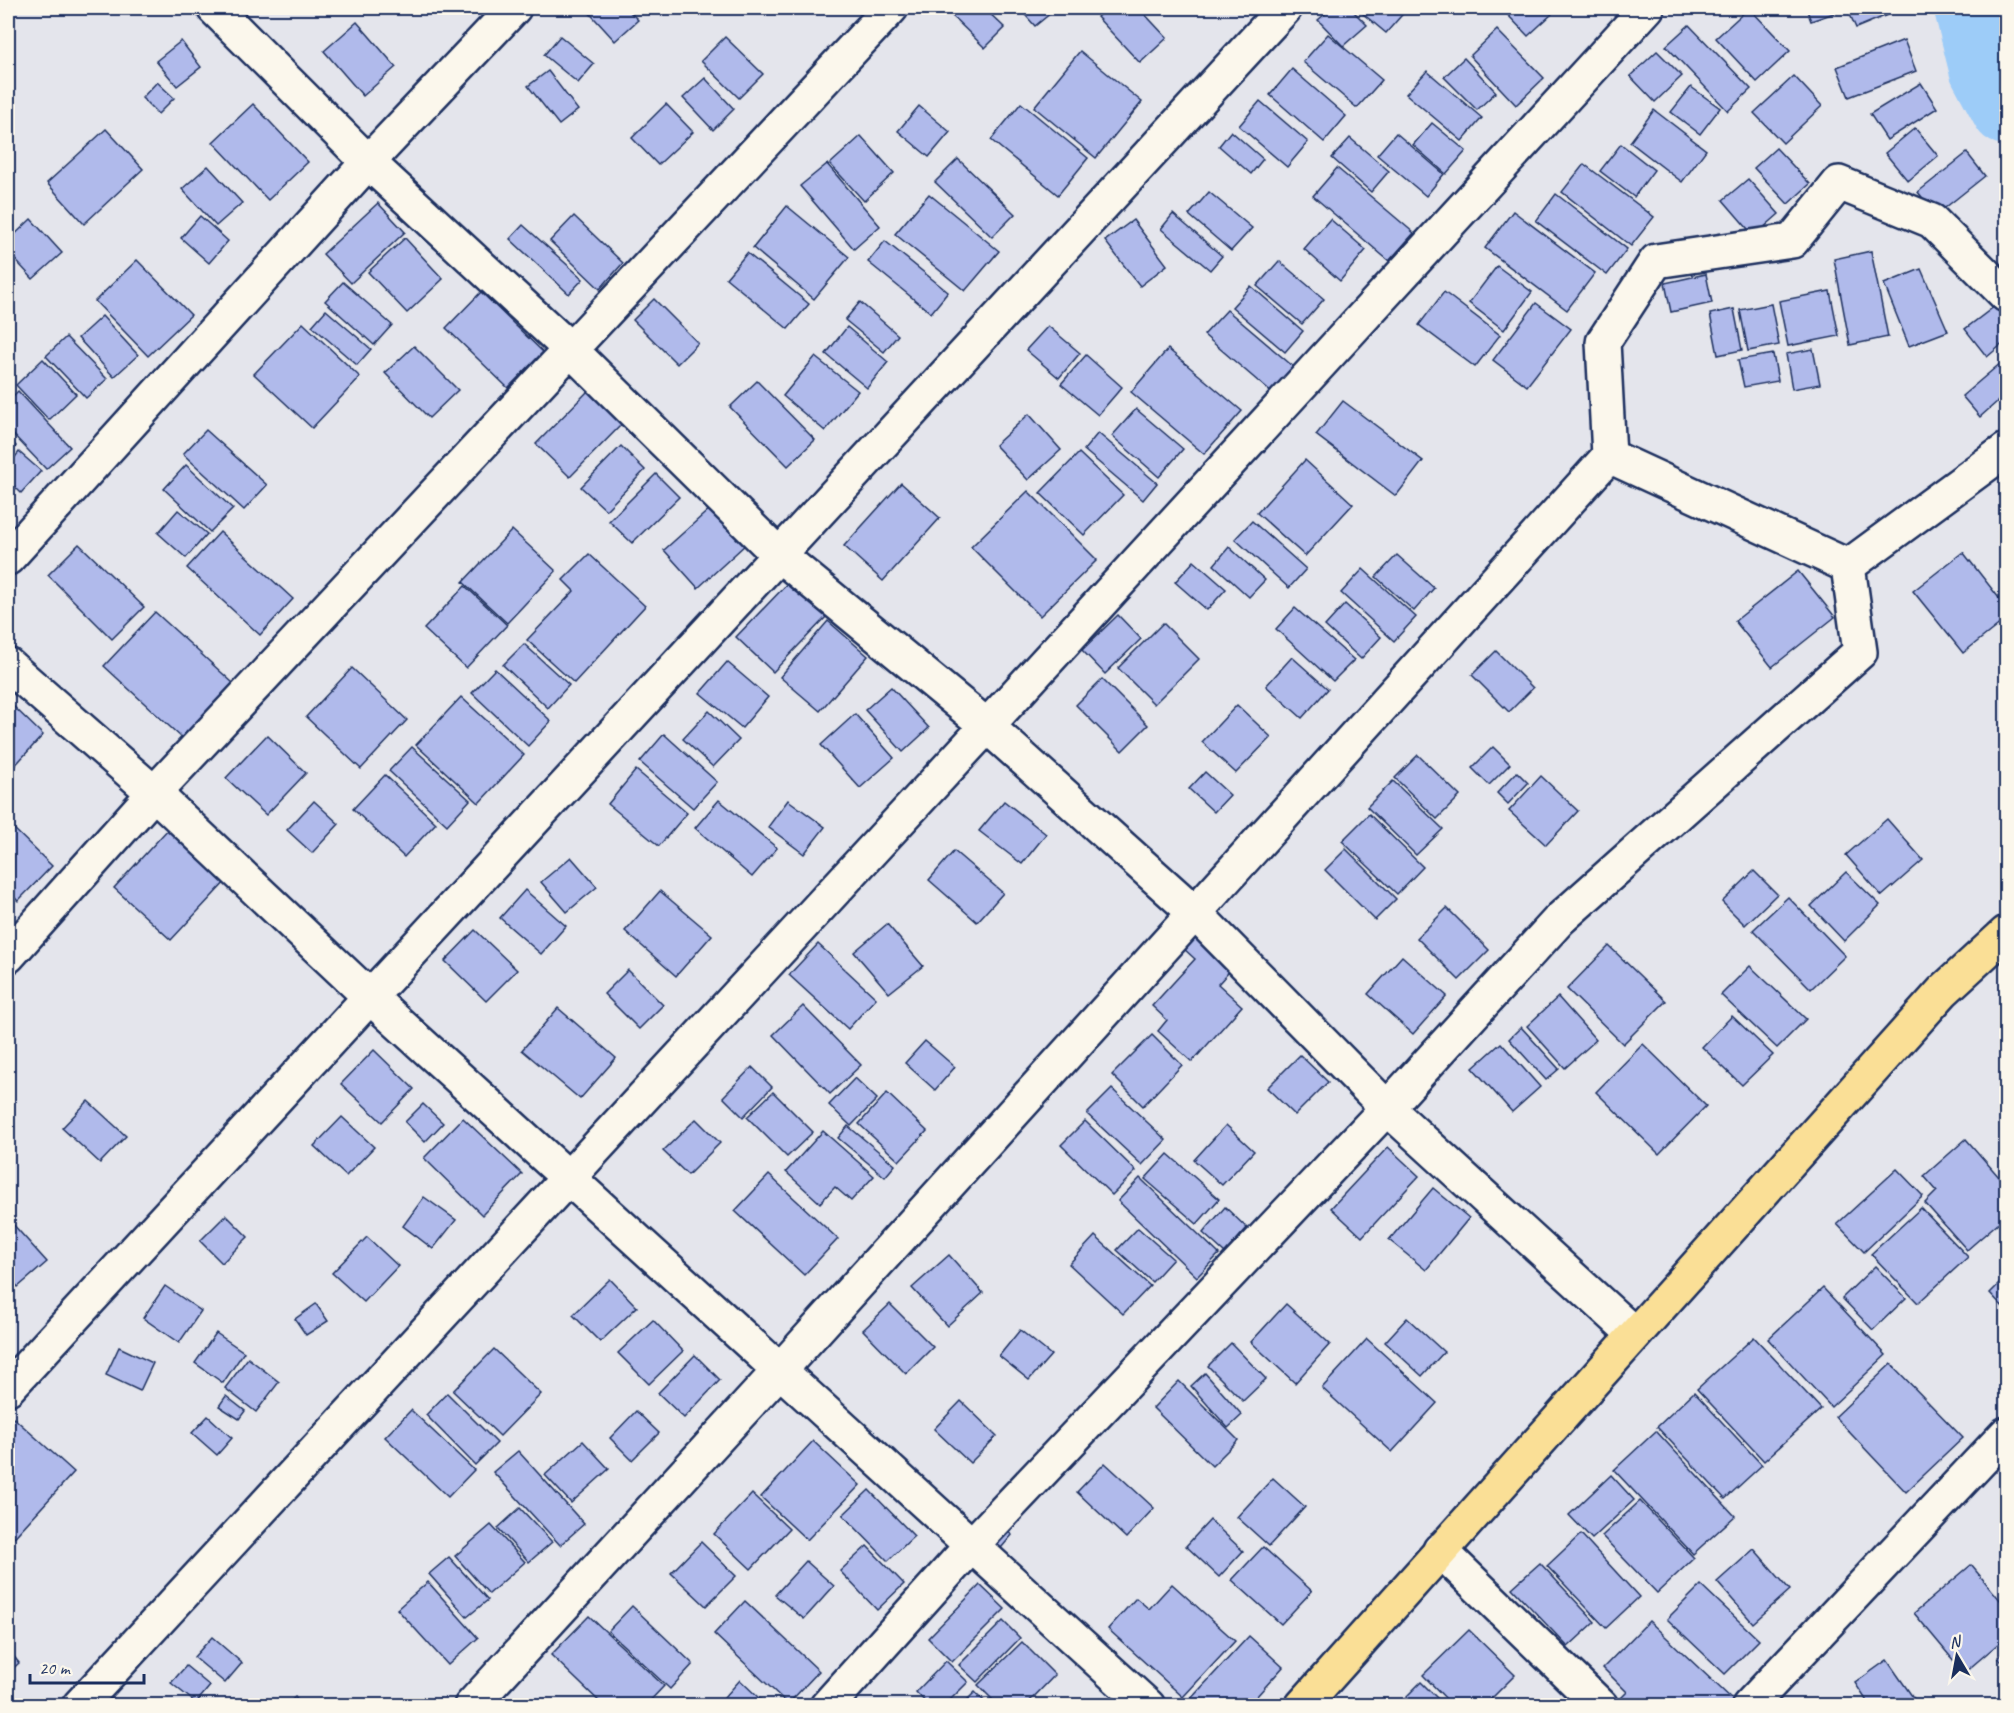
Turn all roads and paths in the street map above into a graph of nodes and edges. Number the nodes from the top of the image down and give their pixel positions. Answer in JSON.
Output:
{"nodes":[{"id":1,"x":214,"y":8,"type":"edge"},
{"id":2,"x":514,"y":8,"type":"edge"},
{"id":3,"x":891,"y":8,"type":"edge"},
{"id":4,"x":1285,"y":8,"type":"edge"},
{"id":5,"x":1647,"y":8,"type":"edge"},
{"id":6,"x":368,"y":162,"type":"junction"},
{"id":7,"x":2007,"y":295,"type":"edge"},
{"id":8,"x":571,"y":350,"type":"junction"},
{"id":9,"x":2007,"y":450,"type":"edge"},
{"id":10,"x":1609,"y":456,"type":"junction"},
{"id":11,"x":778,"y":554,"type":"junction"},
{"id":12,"x":8,"y":558,"type":"edge"},
{"id":13,"x":1848,"y":566,"type":"junction"},
{"id":14,"x":8,"y":665,"type":"edge"},
{"id":15,"x":987,"y":726,"type":"junction"},
{"id":16,"x":154,"y":793,"type":"junction"},
{"id":17,"x":1195,"y":913,"type":"junction"},
{"id":18,"x":2007,"y":933,"type":"edge"},
{"id":19,"x":8,"y":956,"type":"edge"},
{"id":20,"x":371,"y":998,"type":"junction"},
{"id":21,"x":1387,"y":1108,"type":"junction"},
{"id":22,"x":569,"y":1178,"type":"junction"},
{"id":23,"x":1634,"y":1334,"type":"junction"},
{"id":24,"x":780,"y":1370,"type":"junction"},
{"id":25,"x":8,"y":1388,"type":"edge"},
{"id":26,"x":2007,"y":1434,"type":"edge"},
{"id":27,"x":972,"y":1545,"type":"junction"},
{"id":28,"x":1440,"y":1550,"type":"junction"},
{"id":29,"x":79,"y":1706,"type":"edge"},
{"id":30,"x":471,"y":1706,"type":"edge"},
{"id":31,"x":827,"y":1706,"type":"edge"},
{"id":32,"x":1148,"y":1706,"type":"edge"},
{"id":33,"x":1302,"y":1706,"type":"edge"},
{"id":34,"x":1601,"y":1706,"type":"edge"},
{"id":35,"x":1749,"y":1706,"type":"edge"}],
"edges":[{"from":1,"to":6,"type":"street"},
{"from":2,"to":6,"type":"street"},
{"from":3,"to":8,"type":"street"},
{"from":4,"to":11,"type":"street"},
{"from":5,"to":15,"type":"street"},
{"from":6,"to":8,"type":"street"},
{"from":6,"to":12,"type":"street"},
{"from":7,"to":10,"type":"street"},
{"from":8,"to":11,"type":"street"},
{"from":8,"to":16,"type":"street"},
{"from":9,"to":13,"type":"street"},
{"from":10,"to":13,"type":"street"},
{"from":10,"to":17,"type":"street"},
{"from":11,"to":15,"type":"street"},
{"from":11,"to":20,"type":"street"},
{"from":13,"to":21,"type":"street"},
{"from":14,"to":16,"type":"street"},
{"from":15,"to":17,"type":"street"},
{"from":15,"to":22,"type":"street"},
{"from":16,"to":19,"type":"street"},
{"from":16,"to":20,"type":"street"},
{"from":17,"to":21,"type":"street"},
{"from":17,"to":24,"type":"street"},
{"from":18,"to":23,"type":"main road"},
{"from":20,"to":22,"type":"street"},
{"from":20,"to":25,"type":"street"},
{"from":21,"to":23,"type":"street"},
{"from":21,"to":27,"type":"street"},
{"from":22,"to":24,"type":"street"},
{"from":22,"to":29,"type":"street"},
{"from":23,"to":28,"type":"main road"},
{"from":24,"to":27,"type":"street"},
{"from":24,"to":30,"type":"street"},
{"from":26,"to":35,"type":"street"},
{"from":27,"to":31,"type":"street"},
{"from":27,"to":32,"type":"street"},
{"from":28,"to":33,"type":"main road"},
{"from":28,"to":34,"type":"street"}]}
